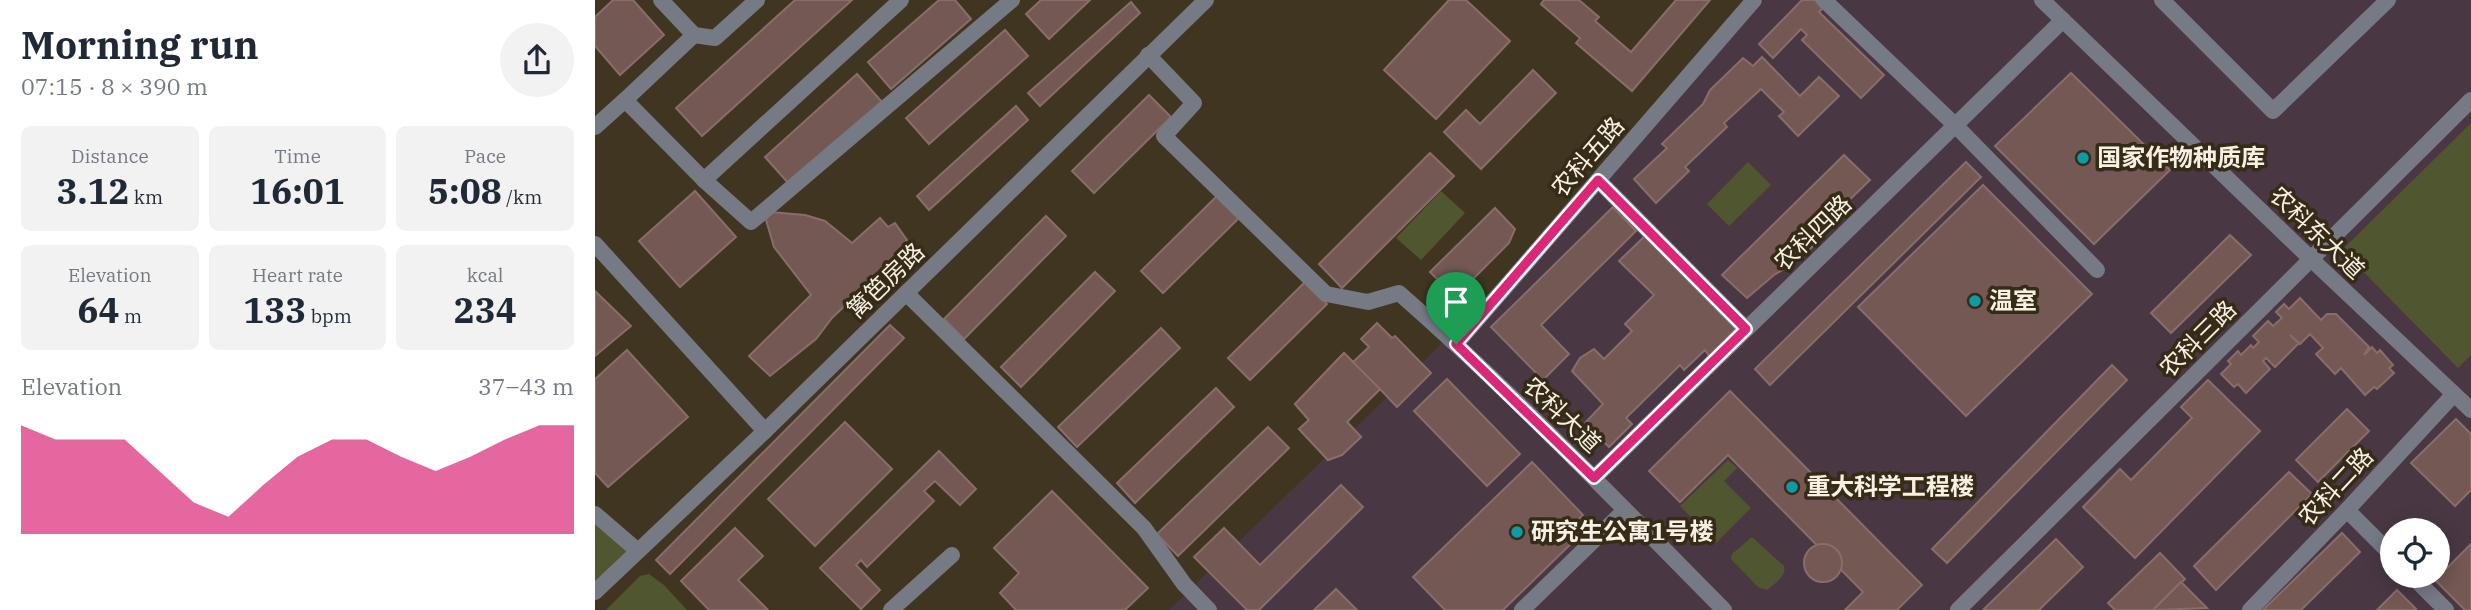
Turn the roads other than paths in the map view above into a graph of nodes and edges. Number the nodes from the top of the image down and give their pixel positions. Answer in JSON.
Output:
{"nodes":[{"id":1,"x":661,"y":0,"type":"edge"},
{"id":2,"x":757,"y":0,"type":"edge"},
{"id":3,"x":901,"y":0,"type":"edge"},
{"id":4,"x":1012,"y":0,"type":"edge"},
{"id":5,"x":1206,"y":0,"type":"edge"},
{"id":6,"x":1754,"y":0,"type":"edge"},
{"id":7,"x":1824,"y":0,"type":"edge"},
{"id":8,"x":2042,"y":0,"type":"edge"},
{"id":9,"x":2162,"y":0,"type":"edge"},
{"id":10,"x":2388,"y":0,"type":"edge"},
{"id":11,"x":2063,"y":20,"type":"junction"},
{"id":12,"x":694,"y":35,"type":"junction"},
{"id":13,"x":1148,"y":55,"type":"junction"},
{"id":14,"x":625,"y":100,"type":"junction"},
{"id":15,"x":2471,"y":100,"type":"edge"},
{"id":16,"x":1956,"y":126,"type":"junction"},
{"id":17,"x":595,"y":127,"type":"edge"},
{"id":18,"x":704,"y":180,"type":"junction"},
{"id":19,"x":1598,"y":180,"type":"junction"},
{"id":20,"x":595,"y":244,"type":"edge"},
{"id":21,"x":2311,"y":260,"type":"junction"},
{"id":22,"x":2097,"y":270,"type":"dead end"},
{"id":23,"x":906,"y":293,"type":"junction"},
{"id":24,"x":1746,"y":329,"type":"junction"},
{"id":25,"x":1456,"y":344,"type":"junction"},
{"id":26,"x":2454,"y":394,"type":"junction"},
{"id":27,"x":2471,"y":410,"type":"edge"},
{"id":28,"x":765,"y":432,"type":"junction"},
{"id":29,"x":1594,"y":478,"type":"junction"},
{"id":30,"x":1625,"y":510,"type":"junction"},
{"id":31,"x":2347,"y":510,"type":"junction"},
{"id":32,"x":595,"y":514,"type":"edge"},
{"id":33,"x":2380,"y":543,"type":"edge"},
{"id":34,"x":638,"y":551,"type":"junction"},
{"id":35,"x":952,"y":555,"type":"dead end"},
{"id":36,"x":2424,"y":588,"type":"edge"},
{"id":37,"x":595,"y":592,"type":"edge"},
{"id":38,"x":891,"y":610,"type":"edge"},
{"id":39,"x":1209,"y":610,"type":"edge"},
{"id":40,"x":1522,"y":610,"type":"edge"},
{"id":41,"x":1724,"y":610,"type":"edge"},
{"id":42,"x":1958,"y":610,"type":"edge"},
{"id":43,"x":2250,"y":610,"type":"edge"},
{"id":44,"x":2446,"y":610,"type":"edge"}],
"edges":[{"from":1,"to":12,"type":"street"},
{"from":2,"to":12,"type":"street"},
{"from":3,"to":18,"type":"street"},
{"from":4,"to":18,"type":"street"},
{"from":5,"to":13,"type":"street","name":"篱笆房路"},
{"from":6,"to":19,"type":"street","name":"农科五路"},
{"from":7,"to":16,"type":"street"},
{"from":8,"to":11,"type":"street","name":"农科东大道"},
{"from":9,"to":10,"type":"street"},
{"from":11,"to":16,"type":"street","name":"农科四路"},
{"from":11,"to":21,"type":"street","name":"农科东大道"},
{"from":12,"to":14,"type":"street"},
{"from":13,"to":23,"type":"street","name":"篱笆房路"},
{"from":13,"to":25,"type":"street","name":"农科大道"},
{"from":14,"to":17,"type":"street"},
{"from":14,"to":18,"type":"street"},
{"from":15,"to":21,"type":"street","name":"农科三路"},
{"from":16,"to":22,"type":"street"},
{"from":16,"to":24,"type":"street","name":"农科四路"},
{"from":19,"to":24,"type":"street"},
{"from":19,"to":25,"type":"street","name":"农科五路"},
{"from":20,"to":28,"type":"street"},
{"from":21,"to":26,"type":"street","name":"农科东大道"},
{"from":21,"to":42,"type":"street","name":"农科三路"},
{"from":23,"to":28,"type":"street","name":"篱笆房路"},
{"from":23,"to":39,"type":"street"},
{"from":24,"to":29,"type":"street","name":"农科四路"},
{"from":25,"to":29,"type":"street","name":"农科大道"},
{"from":26,"to":27,"type":"street","name":"农科东大道"},
{"from":26,"to":31,"type":"street","name":"农科二路"},
{"from":28,"to":34,"type":"street","name":"篱笆房路"},
{"from":29,"to":30,"type":"street","name":"农科大道"},
{"from":30,"to":40,"type":"street"},
{"from":30,"to":41,"type":"street","name":"农科大道"},
{"from":31,"to":33,"type":"street"},
{"from":31,"to":43,"type":"street","name":"农科二路"},
{"from":32,"to":34,"type":"street"},
{"from":34,"to":37,"type":"street","name":"篱笆房路"},
{"from":35,"to":38,"type":"street"},
{"from":36,"to":44,"type":"street"}]}
